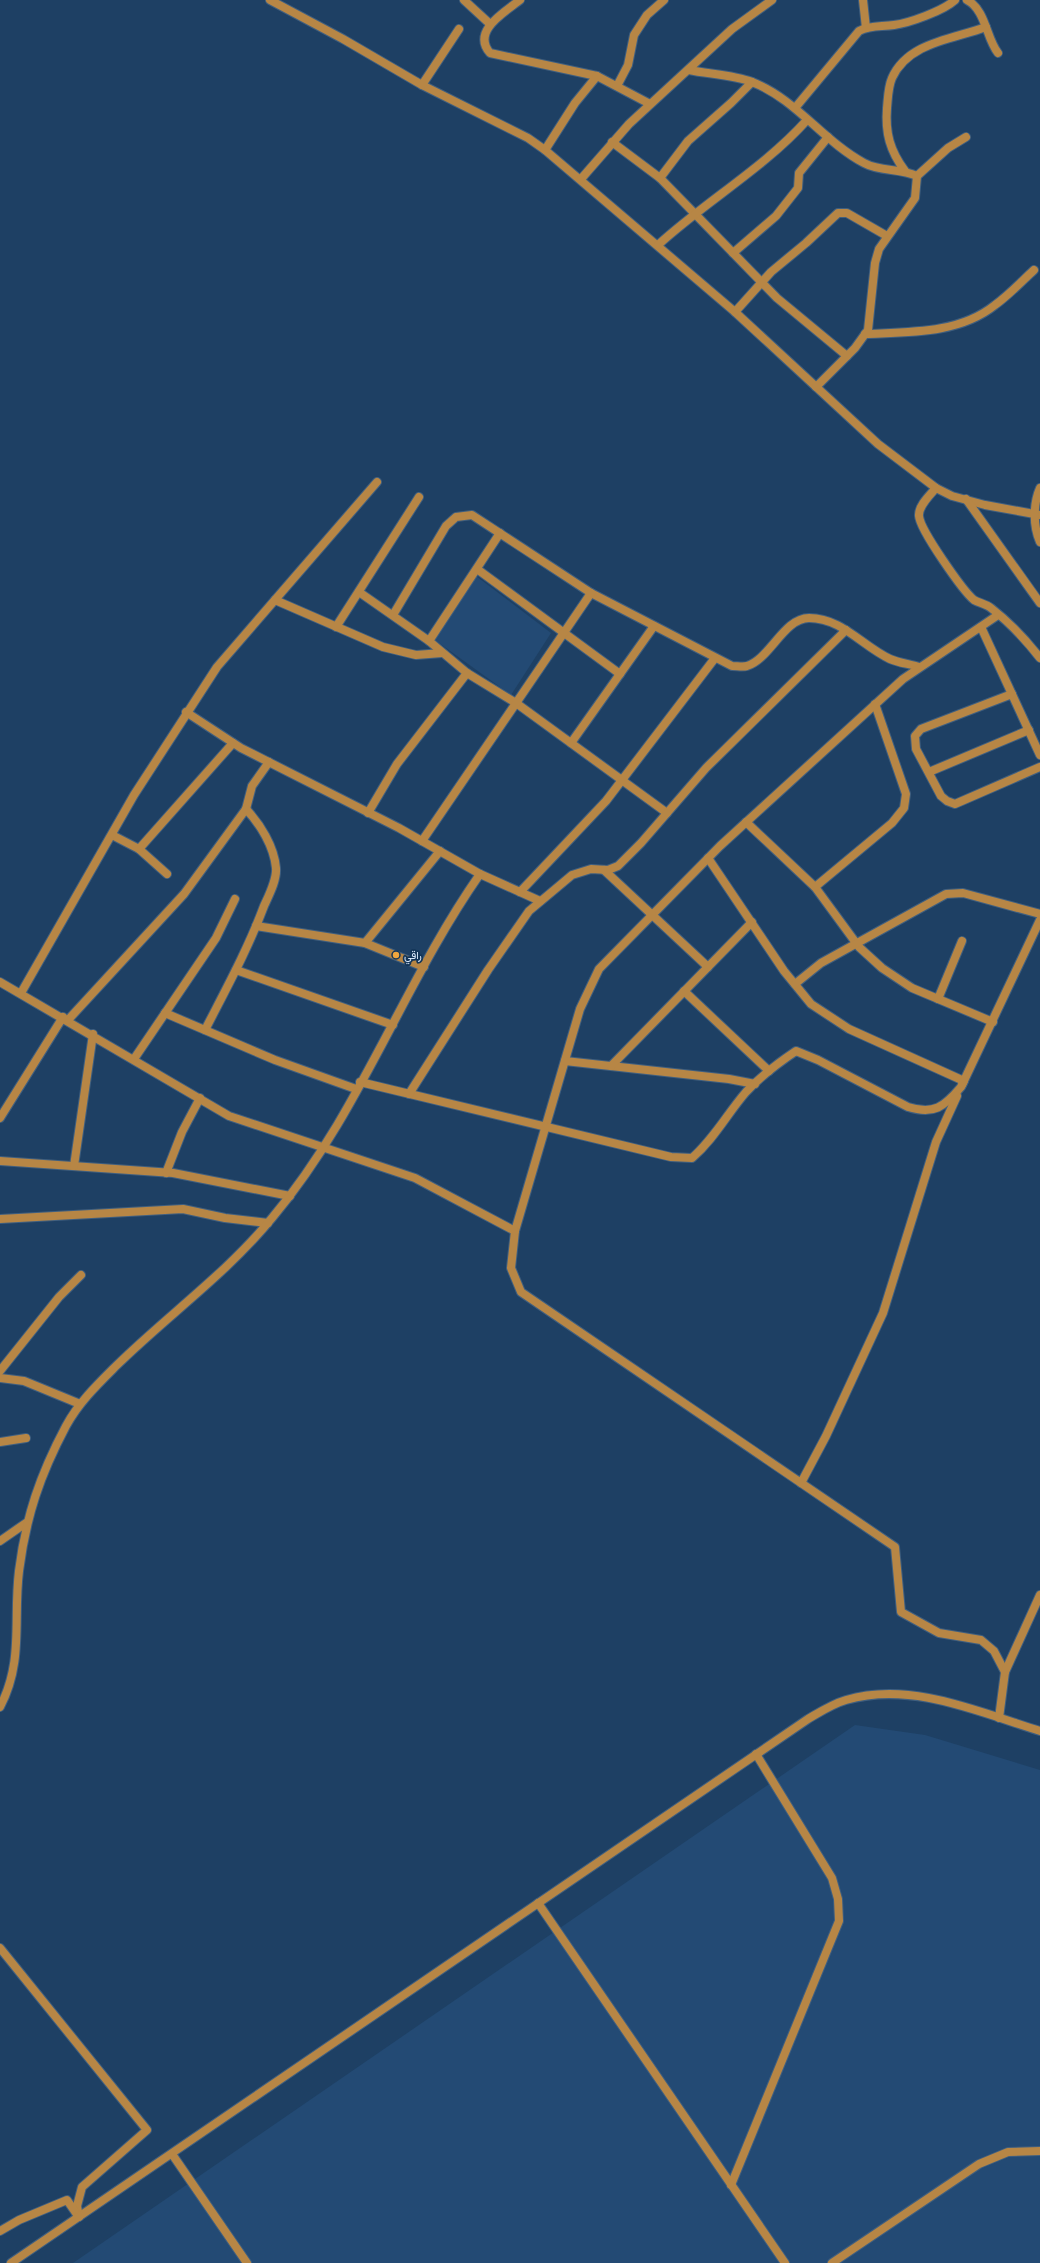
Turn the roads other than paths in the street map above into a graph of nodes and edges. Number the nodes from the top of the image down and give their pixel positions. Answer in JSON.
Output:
{"nodes":[{"id":1,"x":270,"y":0,"type":"edge"},
{"id":2,"x":464,"y":0,"type":"edge"},
{"id":3,"x":664,"y":0,"type":"edge"},
{"id":4,"x":772,"y":0,"type":"edge"},
{"id":5,"x":864,"y":0,"type":"edge"},
{"id":6,"x":955,"y":0,"type":"edge"},
{"id":7,"x":967,"y":0,"type":"edge"},
{"id":8,"x":514,"y":2,"type":"edge"},
{"id":9,"x":490,"y":24,"type":"junction"},
{"id":10,"x":986,"y":27,"type":"junction"},
{"id":11,"x":866,"y":28,"type":"junction"},
{"id":12,"x":459,"y":29,"type":"dead end"},
{"id":13,"x":998,"y":53,"type":"dead end"},
{"id":14,"x":689,"y":70,"type":"junction"},
{"id":15,"x":597,"y":76,"type":"junction"},
{"id":16,"x":752,"y":82,"type":"junction"},
{"id":17,"x":422,"y":85,"type":"junction"},
{"id":18,"x":617,"y":86,"type":"junction"},
{"id":19,"x":650,"y":104,"type":"junction"},
{"id":20,"x":795,"y":108,"type":"junction"},
{"id":21,"x":807,"y":120,"type":"junction"},
{"id":22,"x":828,"y":137,"type":"junction"},
{"id":23,"x":966,"y":137,"type":"dead end"},
{"id":24,"x":612,"y":142,"type":"junction"},
{"id":25,"x":545,"y":150,"type":"junction"},
{"id":26,"x":905,"y":171,"type":"junction"},
{"id":27,"x":917,"y":176,"type":"junction"},
{"id":28,"x":660,"y":178,"type":"junction"},
{"id":29,"x":581,"y":180,"type":"junction"},
{"id":30,"x":695,"y":213,"type":"junction"},
{"id":31,"x":887,"y":236,"type":"junction"},
{"id":32,"x":658,"y":245,"type":"junction"},
{"id":33,"x":733,"y":254,"type":"junction"},
{"id":34,"x":1034,"y":270,"type":"dead end"},
{"id":35,"x":761,"y":282,"type":"junction"},
{"id":36,"x":735,"y":312,"type":"junction"},
{"id":37,"x":865,"y":334,"type":"junction"},
{"id":38,"x":847,"y":356,"type":"junction"},
{"id":39,"x":816,"y":387,"type":"junction"},
{"id":40,"x":377,"y":482,"type":"dead end"},
{"id":41,"x":936,"y":488,"type":"junction"},
{"id":42,"x":1040,"y":488,"type":"edge"},
{"id":43,"x":419,"y":497,"type":"dead end"},
{"id":44,"x":966,"y":499,"type":"junction"},
{"id":45,"x":1037,"y":515,"type":"edge"},
{"id":46,"x":500,"y":533,"type":"junction"},
{"id":47,"x":1040,"y":542,"type":"edge"},
{"id":48,"x":477,"y":569,"type":"junction"},
{"id":49,"x":358,"y":592,"type":"junction"},
{"id":50,"x":591,"y":593,"type":"junction"},
{"id":51,"x":275,"y":600,"type":"junction"},
{"id":52,"x":1040,"y":603,"type":"edge"},
{"id":53,"x":393,"y":615,"type":"junction"},
{"id":54,"x":998,"y":615,"type":"junction"},
{"id":55,"x":654,"y":626,"type":"junction"},
{"id":56,"x":336,"y":627,"type":"junction"},
{"id":57,"x":981,"y":627,"type":"junction"},
{"id":58,"x":846,"y":630,"type":"junction"},
{"id":59,"x":564,"y":633,"type":"junction"},
{"id":60,"x":429,"y":641,"type":"junction"},
{"id":61,"x":442,"y":653,"type":"junction"},
{"id":62,"x":715,"y":658,"type":"junction"},
{"id":63,"x":1040,"y":658,"type":"edge"},
{"id":64,"x":919,"y":666,"type":"junction"},
{"id":65,"x":467,"y":673,"type":"junction"},
{"id":66,"x":620,"y":674,"type":"junction"},
{"id":67,"x":1012,"y":694,"type":"junction"},
{"id":68,"x":516,"y":704,"type":"junction"},
{"id":69,"x":875,"y":704,"type":"junction"},
{"id":70,"x":186,"y":712,"type":"junction"},
{"id":71,"x":1028,"y":730,"type":"junction"},
{"id":72,"x":234,"y":743,"type":"junction"},
{"id":73,"x":571,"y":743,"type":"junction"},
{"id":74,"x":1040,"y":755,"type":"edge"},
{"id":75,"x":269,"y":762,"type":"junction"},
{"id":76,"x":1040,"y":767,"type":"edge"},
{"id":77,"x":929,"y":772,"type":"junction"},
{"id":78,"x":621,"y":780,"type":"junction"},
{"id":79,"x":246,"y":809,"type":"junction"},
{"id":80,"x":368,"y":813,"type":"junction"},
{"id":81,"x":667,"y":813,"type":"junction"},
{"id":82,"x":746,"y":822,"type":"junction"},
{"id":83,"x":112,"y":835,"type":"junction"},
{"id":84,"x":422,"y":841,"type":"junction"},
{"id":85,"x":139,"y":849,"type":"junction"},
{"id":86,"x":440,"y":851,"type":"junction"},
{"id":87,"x":708,"y":858,"type":"junction"},
{"id":88,"x":604,"y":870,"type":"junction"},
{"id":89,"x":166,"y":874,"type":"dead end"},
{"id":90,"x":480,"y":874,"type":"junction"},
{"id":91,"x":815,"y":887,"type":"junction"},
{"id":92,"x":520,"y":892,"type":"junction"},
{"id":93,"x":235,"y":899,"type":"dead end"},
{"id":94,"x":540,"y":900,"type":"junction"},
{"id":95,"x":653,"y":914,"type":"junction"},
{"id":96,"x":1040,"y":914,"type":"edge"},
{"id":97,"x":1040,"y":920,"type":"edge"},
{"id":98,"x":752,"y":922,"type":"junction"},
{"id":99,"x":256,"y":926,"type":"junction"},
{"id":100,"x":962,"y":941,"type":"dead end"},
{"id":101,"x":364,"y":943,"type":"junction"},
{"id":102,"x":857,"y":943,"type":"junction"},
{"id":103,"x":708,"y":966,"type":"junction"},
{"id":104,"x":424,"y":967,"type":"junction"},
{"id":105,"x":236,"y":970,"type":"junction"},
{"id":106,"x":0,"y":982,"type":"edge"},
{"id":107,"x":794,"y":984,"type":"junction"},
{"id":108,"x":684,"y":991,"type":"junction"},
{"id":109,"x":21,"y":993,"type":"junction"},
{"id":110,"x":938,"y":999,"type":"junction"},
{"id":111,"x":165,"y":1013,"type":"junction"},
{"id":112,"x":66,"y":1019,"type":"junction"},
{"id":113,"x":992,"y":1022,"type":"junction"},
{"id":114,"x":393,"y":1025,"type":"junction"},
{"id":115,"x":205,"y":1030,"type":"junction"},
{"id":116,"x":92,"y":1034,"type":"junction"},
{"id":117,"x":134,"y":1059,"type":"junction"},
{"id":118,"x":565,"y":1061,"type":"junction"},
{"id":119,"x":611,"y":1066,"type":"junction"},
{"id":120,"x":769,"y":1071,"type":"junction"},
{"id":121,"x":964,"y":1081,"type":"junction"},
{"id":122,"x":360,"y":1082,"type":"junction"},
{"id":123,"x":755,"y":1084,"type":"junction"},
{"id":124,"x":356,"y":1089,"type":"junction"},
{"id":125,"x":409,"y":1094,"type":"junction"},
{"id":126,"x":200,"y":1098,"type":"junction"},
{"id":127,"x":0,"y":1118,"type":"edge"},
{"id":128,"x":546,"y":1127,"type":"junction"},
{"id":129,"x":325,"y":1148,"type":"junction"},
{"id":130,"x":0,"y":1161,"type":"edge"},
{"id":131,"x":74,"y":1166,"type":"junction"},
{"id":132,"x":166,"y":1173,"type":"junction"},
{"id":133,"x":290,"y":1196,"type":"junction"},
{"id":134,"x":0,"y":1219,"type":"edge"},
{"id":135,"x":268,"y":1223,"type":"junction"},
{"id":136,"x":515,"y":1231,"type":"junction"},
{"id":137,"x":81,"y":1275,"type":"dead end"},
{"id":138,"x":0,"y":1370,"type":"edge"},
{"id":139,"x":0,"y":1378,"type":"edge"},
{"id":140,"x":80,"y":1404,"type":"junction"},
{"id":141,"x":26,"y":1438,"type":"dead end"},
{"id":142,"x":0,"y":1442,"type":"edge"},
{"id":143,"x":801,"y":1483,"type":"junction"},
{"id":144,"x":26,"y":1524,"type":"junction"},
{"id":145,"x":0,"y":1541,"type":"edge"},
{"id":146,"x":1040,"y":1595,"type":"edge"},
{"id":147,"x":1005,"y":1672,"type":"junction"},
{"id":148,"x":0,"y":1707,"type":"edge"},
{"id":149,"x":999,"y":1718,"type":"junction"},
{"id":150,"x":1040,"y":1731,"type":"edge"},
{"id":151,"x":756,"y":1754,"type":"junction"},
{"id":152,"x":538,"y":1903,"type":"junction"},
{"id":153,"x":0,"y":1948,"type":"edge"},
{"id":154,"x":1040,"y":2151,"type":"edge"},
{"id":155,"x":172,"y":2154,"type":"junction"},
{"id":156,"x":732,"y":2185,"type":"junction"},
{"id":157,"x":79,"y":2217,"type":"junction"},
{"id":158,"x":0,"y":2231,"type":"edge"},
{"id":159,"x":11,"y":2263,"type":"edge"},
{"id":160,"x":247,"y":2263,"type":"edge"},
{"id":161,"x":785,"y":2263,"type":"edge"},
{"id":162,"x":832,"y":2263,"type":"edge"}],
"edges":[{"from":1,"to":17,"type":"street"},
{"from":2,"to":9,"type":"street"},
{"from":3,"to":18,"type":"street"},
{"from":4,"to":14,"type":"street"},
{"from":5,"to":11,"type":"street"},
{"from":6,"to":11,"type":"street"},
{"from":7,"to":10,"type":"street"},
{"from":8,"to":9,"type":"street"},
{"from":9,"to":15,"type":"street"},
{"from":10,"to":13,"type":"street"},
{"from":10,"to":26,"type":"street"},
{"from":11,"to":20,"type":"street"},
{"from":12,"to":17,"type":"street"},
{"from":14,"to":16,"type":"street"},
{"from":14,"to":19,"type":"street"},
{"from":15,"to":18,"type":"street"},
{"from":15,"to":25,"type":"street"},
{"from":16,"to":20,"type":"street"},
{"from":16,"to":28,"type":"street"},
{"from":17,"to":25,"type":"street"},
{"from":18,"to":19,"type":"street"},
{"from":19,"to":24,"type":"street"},
{"from":20,"to":21,"type":"street"},
{"from":21,"to":22,"type":"street"},
{"from":21,"to":30,"type":"street"},
{"from":22,"to":26,"type":"street"},
{"from":22,"to":33,"type":"street"},
{"from":23,"to":27,"type":"street"},
{"from":24,"to":28,"type":"street"},
{"from":24,"to":29,"type":"street"},
{"from":25,"to":29,"type":"street"},
{"from":26,"to":27,"type":"street"},
{"from":27,"to":31,"type":"street"},
{"from":28,"to":30,"type":"street"},
{"from":29,"to":32,"type":"street"},
{"from":30,"to":32,"type":"street"},
{"from":30,"to":33,"type":"street"},
{"from":31,"to":35,"type":"street"},
{"from":31,"to":37,"type":"street"},
{"from":32,"to":36,"type":"street"},
{"from":33,"to":35,"type":"street"},
{"from":34,"to":37,"type":"street"},
{"from":35,"to":36,"type":"street"},
{"from":35,"to":38,"type":"street"},
{"from":36,"to":39,"type":"street"},
{"from":37,"to":38,"type":"street"},
{"from":38,"to":39,"type":"street"},
{"from":39,"to":41,"type":"street"},
{"from":40,"to":51,"type":"street"},
{"from":41,"to":44,"type":"street"},
{"from":41,"to":54,"type":"street"},
{"from":42,"to":45,"type":"street"},
{"from":43,"to":49,"type":"street"},
{"from":44,"to":45,"type":"street"},
{"from":44,"to":52,"type":"street"},
{"from":45,"to":47,"type":"street"},
{"from":46,"to":48,"type":"street"},
{"from":46,"to":50,"type":"street"},
{"from":46,"to":53,"type":"street"},
{"from":48,"to":59,"type":"street"},
{"from":48,"to":60,"type":"street"},
{"from":49,"to":53,"type":"street"},
{"from":49,"to":56,"type":"street"},
{"from":50,"to":55,"type":"street"},
{"from":50,"to":59,"type":"street"},
{"from":51,"to":56,"type":"street"},
{"from":51,"to":70,"type":"street"},
{"from":53,"to":60,"type":"street"},
{"from":54,"to":57,"type":"street"},
{"from":54,"to":63,"type":"street"},
{"from":55,"to":62,"type":"street"},
{"from":55,"to":66,"type":"street"},
{"from":56,"to":61,"type":"street"},
{"from":57,"to":64,"type":"street"},
{"from":57,"to":67,"type":"street"},
{"from":58,"to":62,"type":"street"},
{"from":58,"to":64,"type":"street"},
{"from":58,"to":81,"type":"street"},
{"from":59,"to":66,"type":"street"},
{"from":59,"to":68,"type":"street"},
{"from":60,"to":61,"type":"street"},
{"from":61,"to":65,"type":"street"},
{"from":62,"to":78,"type":"street"},
{"from":64,"to":69,"type":"street"},
{"from":65,"to":68,"type":"street"},
{"from":65,"to":80,"type":"street"},
{"from":66,"to":73,"type":"street"},
{"from":67,"to":71,"type":"street"},
{"from":67,"to":77,"type":"street"},
{"from":68,"to":73,"type":"street"},
{"from":68,"to":84,"type":"street"},
{"from":69,"to":82,"type":"street"},
{"from":69,"to":91,"type":"street"},
{"from":70,"to":72,"type":"street"},
{"from":70,"to":83,"type":"street"},
{"from":71,"to":74,"type":"street"},
{"from":71,"to":77,"type":"street"},
{"from":72,"to":75,"type":"street"},
{"from":72,"to":85,"type":"street"},
{"from":73,"to":78,"type":"street"},
{"from":75,"to":79,"type":"street"},
{"from":75,"to":80,"type":"street"},
{"from":76,"to":77,"type":"street"},
{"from":78,"to":81,"type":"street"},
{"from":78,"to":92,"type":"street"},
{"from":79,"to":99,"type":"street"},
{"from":79,"to":112,"type":"street"},
{"from":80,"to":84,"type":"street"},
{"from":81,"to":88,"type":"street"},
{"from":82,"to":87,"type":"street"},
{"from":82,"to":91,"type":"street"},
{"from":83,"to":85,"type":"street"},
{"from":83,"to":109,"type":"street"},
{"from":84,"to":86,"type":"street"},
{"from":85,"to":89,"type":"street"},
{"from":86,"to":90,"type":"street"},
{"from":86,"to":101,"type":"street"},
{"from":87,"to":95,"type":"street"},
{"from":87,"to":98,"type":"street"},
{"from":88,"to":94,"type":"street"},
{"from":88,"to":95,"type":"street"},
{"from":90,"to":92,"type":"street"},
{"from":90,"to":104,"type":"street"},
{"from":91,"to":102,"type":"street"},
{"from":92,"to":94,"type":"street"},
{"from":93,"to":111,"type":"street"},
{"from":94,"to":125,"type":"street"},
{"from":95,"to":103,"type":"street"},
{"from":95,"to":118,"type":"street"},
{"from":96,"to":102,"type":"street"},
{"from":97,"to":113,"type":"street"},
{"from":98,"to":103,"type":"street"},
{"from":98,"to":107,"type":"street"},
{"from":99,"to":101,"type":"street"},
{"from":99,"to":105,"type":"street"},
{"from":100,"to":110,"type":"street"},
{"from":101,"to":104,"type":"street"},
{"from":102,"to":107,"type":"street"},
{"from":102,"to":110,"type":"street"},
{"from":103,"to":108,"type":"street"},
{"from":104,"to":114,"type":"street"},
{"from":105,"to":114,"type":"street"},
{"from":105,"to":115,"type":"street"},
{"from":106,"to":109,"type":"street"},
{"from":107,"to":121,"type":"street"},
{"from":108,"to":119,"type":"street"},
{"from":108,"to":120,"type":"street"},
{"from":109,"to":112,"type":"street"},
{"from":110,"to":113,"type":"street"},
{"from":111,"to":115,"type":"street"},
{"from":111,"to":117,"type":"street"},
{"from":112,"to":116,"type":"street"},
{"from":112,"to":127,"type":"street"},
{"from":113,"to":121,"type":"street"},
{"from":114,"to":122,"type":"street"},
{"from":115,"to":124,"type":"street"},
{"from":116,"to":117,"type":"street"},
{"from":116,"to":131,"type":"street"},
{"from":117,"to":126,"type":"street"},
{"from":118,"to":119,"type":"street"},
{"from":118,"to":128,"type":"street"},
{"from":119,"to":123,"type":"street"},
{"from":120,"to":121,"type":"street"},
{"from":120,"to":123,"type":"street"},
{"from":121,"to":143,"type":"street"},
{"from":122,"to":124,"type":"street"},
{"from":122,"to":125,"type":"street"},
{"from":123,"to":128,"type":"street"},
{"from":124,"to":129,"type":"street"},
{"from":125,"to":128,"type":"street"},
{"from":126,"to":129,"type":"street"},
{"from":126,"to":132,"type":"street"},
{"from":128,"to":136,"type":"street"},
{"from":129,"to":133,"type":"street"},
{"from":129,"to":136,"type":"street"},
{"from":130,"to":131,"type":"street"},
{"from":131,"to":132,"type":"street"},
{"from":132,"to":133,"type":"street"},
{"from":133,"to":135,"type":"street"},
{"from":134,"to":135,"type":"street"},
{"from":135,"to":140,"type":"street"},
{"from":136,"to":143,"type":"street"},
{"from":137,"to":138,"type":"street"},
{"from":139,"to":140,"type":"street"},
{"from":140,"to":144,"type":"street"},
{"from":141,"to":142,"type":"street"},
{"from":143,"to":147,"type":"street"},
{"from":144,"to":145,"type":"street"},
{"from":144,"to":148,"type":"street"},
{"from":146,"to":147,"type":"street"},
{"from":147,"to":149,"type":"street"},
{"from":149,"to":150,"type":"street"},
{"from":149,"to":151,"type":"street"},
{"from":151,"to":152,"type":"street"},
{"from":151,"to":156,"type":"street"},
{"from":152,"to":155,"type":"street"},
{"from":152,"to":156,"type":"street"},
{"from":153,"to":157,"type":"street"},
{"from":154,"to":162,"type":"street"},
{"from":155,"to":157,"type":"street"},
{"from":155,"to":160,"type":"street"},
{"from":156,"to":161,"type":"street"},
{"from":157,"to":158,"type":"street"},
{"from":157,"to":159,"type":"street"}]}
